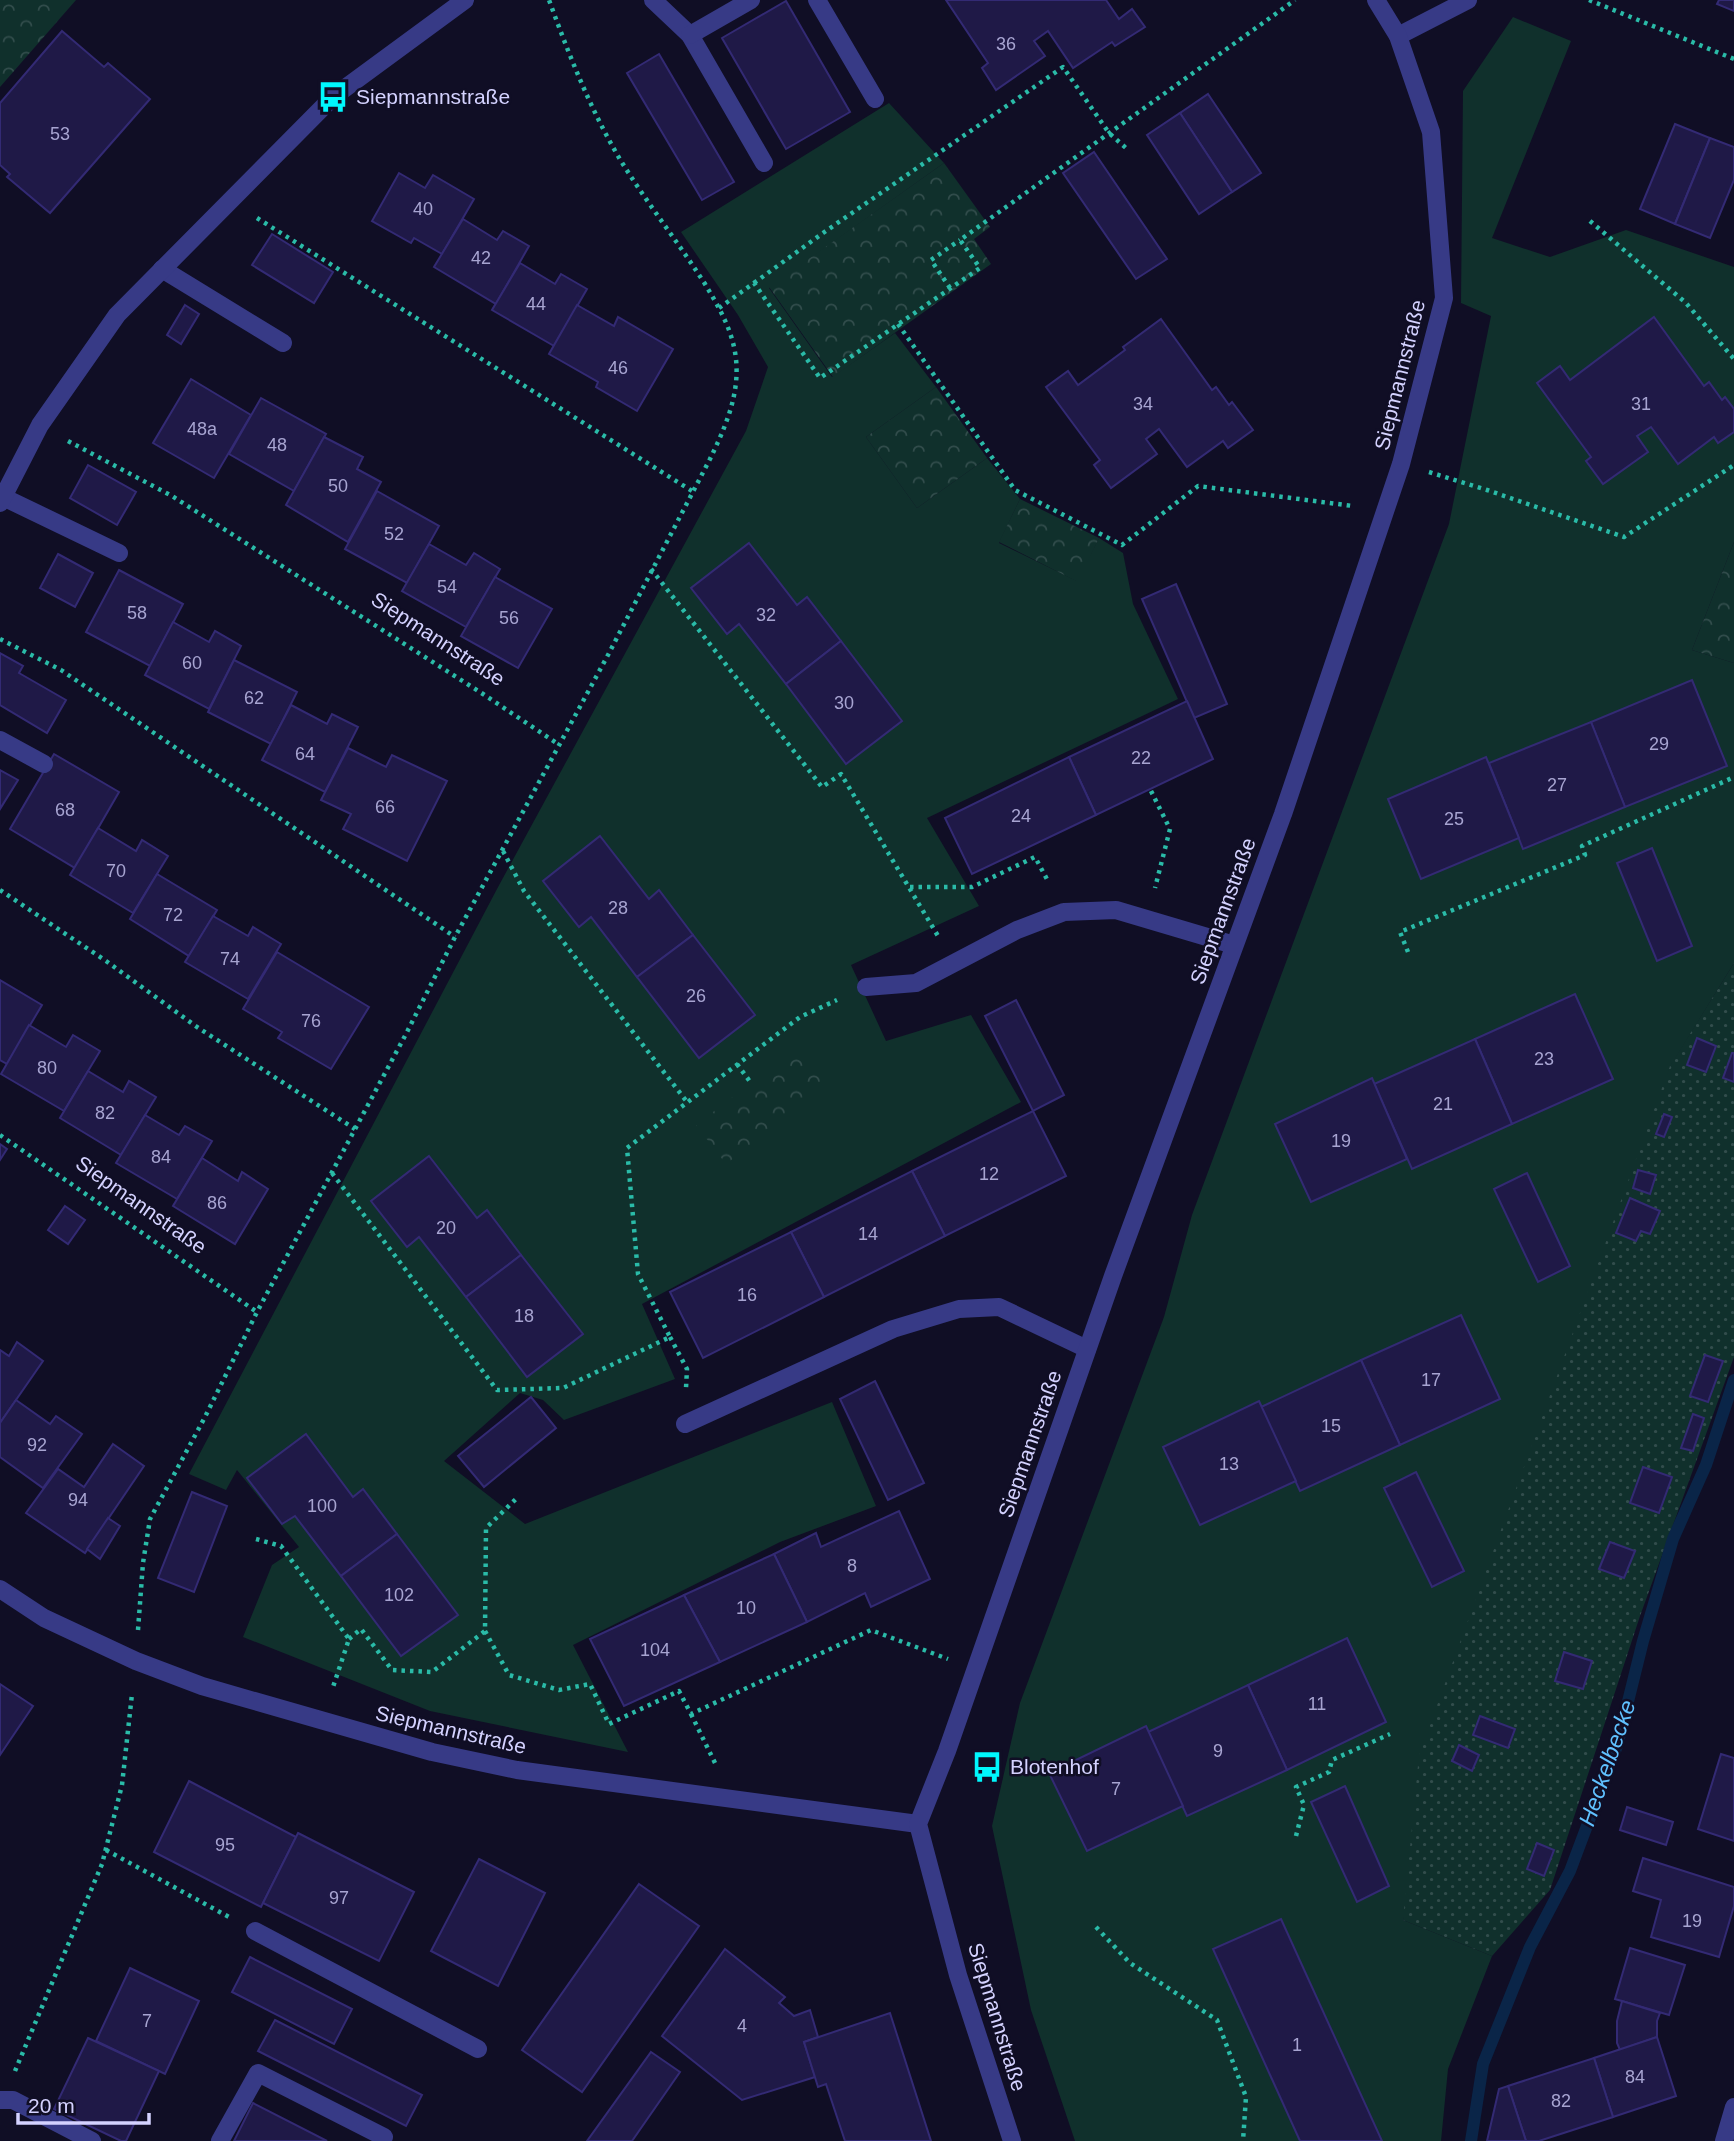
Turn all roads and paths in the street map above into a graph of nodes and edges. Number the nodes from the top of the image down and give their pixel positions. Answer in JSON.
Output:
{"nodes":[{"id":1,"x":465,"y":0,"type":"edge"},
{"id":2,"x":550,"y":0,"type":"edge"},
{"id":3,"x":653,"y":0,"type":"edge"},
{"id":4,"x":751,"y":0,"type":"edge"},
{"id":5,"x":817,"y":0,"type":"edge"},
{"id":6,"x":1295,"y":0,"type":"edge"},
{"id":7,"x":1376,"y":0,"type":"edge"},
{"id":8,"x":1468,"y":0,"type":"edge"},
{"id":9,"x":1589,"y":0,"type":"edge"},
{"id":10,"x":690,"y":36,"type":"junction"},
{"id":11,"x":1398,"y":36,"type":"junction"},
{"id":12,"x":1734,"y":59,"type":"edge"},
{"id":13,"x":874,"y":99,"type":"dead end"},
{"id":14,"x":1109,"y":132,"type":"junction"},
{"id":15,"x":1126,"y":148,"type":"dead end"},
{"id":16,"x":764,"y":163,"type":"dead end"},
{"id":17,"x":229,"y":201,"type":"junction"},
{"id":18,"x":1590,"y":221,"type":"dead end"},
{"id":19,"x":960,"y":240,"type":"junction"},
{"id":20,"x":162,"y":269,"type":"junction"},
{"id":21,"x":754,"y":283,"type":"junction"},
{"id":22,"x":950,"y":288,"type":"junction"},
{"id":23,"x":719,"y":308,"type":"junction"},
{"id":24,"x":898,"y":324,"type":"junction"},
{"id":25,"x":283,"y":343,"type":"dead end"},
{"id":26,"x":1734,"y":359,"type":"edge"},
{"id":27,"x":40,"y":425,"type":"junction"},
{"id":28,"x":1734,"y":465,"type":"edge"},
{"id":29,"x":1449,"y":478,"type":"dead end"},
{"id":30,"x":692,"y":491,"type":"junction"},
{"id":31,"x":1,"y":500,"type":"edge"},
{"id":32,"x":1385,"y":510,"type":"junction"},
{"id":33,"x":119,"y":553,"type":"dead end"},
{"id":34,"x":651,"y":569,"type":"junction"},
{"id":35,"x":0,"y":639,"type":"edge"},
{"id":36,"x":0,"y":740,"type":"edge"},
{"id":37,"x":558,"y":744,"type":"junction"},
{"id":38,"x":44,"y":764,"type":"dead end"},
{"id":39,"x":1732,"y":778,"type":"dead end"},
{"id":40,"x":1151,"y":791,"type":"dead end"},
{"id":41,"x":502,"y":851,"type":"junction"},
{"id":42,"x":1049,"y":884,"type":"dead end"},
{"id":43,"x":1156,"y":885,"type":"dead end"},
{"id":44,"x":909,"y":887,"type":"junction"},
{"id":45,"x":0,"y":890,"type":"edge"},
{"id":46,"x":455,"y":937,"type":"junction"},
{"id":47,"x":938,"y":937,"type":"dead end"},
{"id":48,"x":1234,"y":945,"type":"junction"},
{"id":49,"x":1408,"y":952,"type":"dead end"},
{"id":50,"x":866,"y":987,"type":"joint"},
{"id":51,"x":737,"y":1064,"type":"junction"},
{"id":52,"x":751,"y":1083,"type":"dead end"},
{"id":53,"x":687,"y":1102,"type":"junction"},
{"id":54,"x":355,"y":1129,"type":"junction"},
{"id":55,"x":0,"y":1135,"type":"edge"},
{"id":56,"x":332,"y":1173,"type":"junction"},
{"id":57,"x":257,"y":1312,"type":"junction"},
{"id":58,"x":670,"y":1337,"type":"junction"},
{"id":59,"x":1087,"y":1349,"type":"junction"},
{"id":60,"x":685,"y":1424,"type":"joint"},
{"id":61,"x":519,"y":1497,"type":"dead end"},
{"id":62,"x":256,"y":1539,"type":"dead end"},
{"id":63,"x":0,"y":1589,"type":"edge"},
{"id":64,"x":485,"y":1631,"type":"junction"},
{"id":65,"x":349,"y":1639,"type":"junction"},
{"id":66,"x":940,"y":1656,"type":"dead end"},
{"id":67,"x":136,"y":1661,"type":"junction"},
{"id":68,"x":691,"y":1714,"type":"junction"},
{"id":69,"x":322,"y":1721,"type":"junction"},
{"id":70,"x":1390,"y":1734,"type":"dead end"},
{"id":71,"x":709,"y":1752,"type":"dead end"},
{"id":72,"x":918,"y":1824,"type":"junction"},
{"id":73,"x":1297,"y":1836,"type":"dead end"},
{"id":74,"x":106,"y":1850,"type":"junction"},
{"id":75,"x":1096,"y":1927,"type":"dead end"},
{"id":76,"x":255,"y":1931,"type":"joint"},
{"id":77,"x":478,"y":2049,"type":"dead end"},
{"id":78,"x":14,"y":2073,"type":"dead end"},
{"id":79,"x":0,"y":2100,"type":"edge"},
{"id":80,"x":1734,"y":2107,"type":"edge"},
{"id":81,"x":384,"y":2137,"type":"dead end"},
{"id":82,"x":92,"y":2141,"type":"edge"},
{"id":83,"x":220,"y":2141,"type":"edge"},
{"id":84,"x":1012,"y":2141,"type":"edge"},
{"id":85,"x":1242,"y":2141,"type":"edge"},
{"id":86,"x":1724,"y":2141,"type":"edge"}],
"edges":[{"from":1,"to":17,"type":"street"},
{"from":2,"to":23,"type":"path"},
{"from":3,"to":10,"type":"street"},
{"from":4,"to":10,"type":"street"},
{"from":5,"to":13,"type":"street"},
{"from":6,"to":14,"type":"path"},
{"from":7,"to":11,"type":"street","name":"Siepmannstraße"},
{"from":8,"to":11,"type":"street"},
{"from":9,"to":12,"type":"path"},
{"from":10,"to":16,"type":"street"},
{"from":11,"to":32,"type":"street","name":"Siepmannstraße"},
{"from":14,"to":15,"type":"path"},
{"from":14,"to":19,"type":"path"},
{"from":14,"to":21,"type":"path"},
{"from":17,"to":20,"type":"street"},
{"from":17,"to":30,"type":"path"},
{"from":18,"to":26,"type":"path"},
{"from":19,"to":22,"type":"path"},
{"from":19,"to":22,"type":"path"},
{"from":20,"to":25,"type":"street"},
{"from":20,"to":27,"type":"street"},
{"from":21,"to":23,"type":"path"},
{"from":21,"to":24,"type":"path"},
{"from":22,"to":24,"type":"path"},
{"from":23,"to":30,"type":"path"},
{"from":24,"to":32,"type":"path"},
{"from":27,"to":31,"type":"street"},
{"from":27,"to":37,"type":"path","name":"Siepmannstraße"},
{"from":28,"to":29,"type":"path"},
{"from":30,"to":34,"type":"path"},
{"from":31,"to":33,"type":"street"},
{"from":32,"to":48,"type":"street","name":"Siepmannstraße"},
{"from":34,"to":37,"type":"path"},
{"from":34,"to":44,"type":"path"},
{"from":35,"to":46,"type":"path"},
{"from":36,"to":38,"type":"street"},
{"from":37,"to":41,"type":"path"},
{"from":39,"to":49,"type":"path"},
{"from":40,"to":43,"type":"path"},
{"from":41,"to":46,"type":"path"},
{"from":41,"to":53,"type":"path"},
{"from":42,"to":44,"type":"path"},
{"from":44,"to":47,"type":"path"},
{"from":45,"to":54,"type":"path"},
{"from":46,"to":54,"type":"path"},
{"from":48,"to":50,"type":"street"},
{"from":48,"to":59,"type":"street","name":"Siepmannstraße"},
{"from":50,"to":51,"type":"path"},
{"from":51,"to":52,"type":"path"},
{"from":51,"to":53,"type":"path"},
{"from":53,"to":58,"type":"path"},
{"from":54,"to":56,"type":"path"},
{"from":55,"to":57,"type":"path","name":"Siepmannstraße"},
{"from":56,"to":57,"type":"path"},
{"from":56,"to":58,"type":"path"},
{"from":57,"to":67,"type":"path"},
{"from":58,"to":60,"type":"path"},
{"from":59,"to":60,"type":"street"},
{"from":59,"to":72,"type":"street","name":"Siepmannstraße"},
{"from":61,"to":64,"type":"path"},
{"from":62,"to":65,"type":"path"},
{"from":63,"to":67,"type":"street","name":"Siepmannstraße"},
{"from":64,"to":65,"type":"path"},
{"from":64,"to":68,"type":"path"},
{"from":65,"to":69,"type":"path"},
{"from":66,"to":68,"type":"path"},
{"from":67,"to":69,"type":"street","name":"Siepmannstraße"},
{"from":67,"to":74,"type":"path"},
{"from":68,"to":71,"type":"path"},
{"from":69,"to":72,"type":"street","name":"Siepmannstraße"},
{"from":70,"to":73,"type":"path"},
{"from":72,"to":84,"type":"street","name":"Siepmannstraße"},
{"from":74,"to":76,"type":"path"},
{"from":74,"to":78,"type":"path"},
{"from":75,"to":85,"type":"path"},
{"from":76,"to":77,"type":"street"},
{"from":79,"to":82,"type":"street"},
{"from":80,"to":86,"type":"street"},
{"from":81,"to":83,"type":"street"}]}
